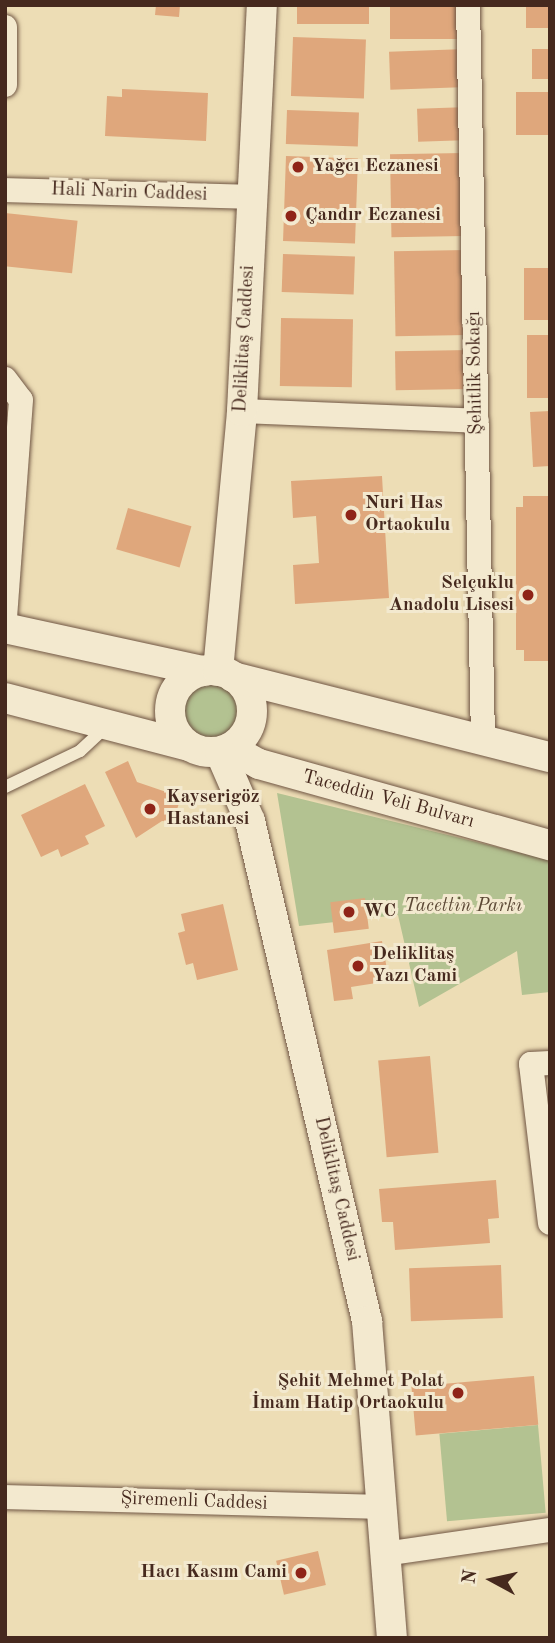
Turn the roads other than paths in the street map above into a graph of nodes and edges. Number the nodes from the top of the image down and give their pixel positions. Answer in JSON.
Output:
{"nodes":[{"id":1,"x":262,"y":5,"type":"edge"},
{"id":2,"x":468,"y":5,"type":"edge"},
{"id":3,"x":5,"y":27,"type":"edge"},
{"id":4,"x":5,"y":85,"type":"edge"},
{"id":5,"x":5,"y":190,"type":"edge"},
{"id":6,"x":253,"y":197,"type":"junction"},
{"id":7,"x":5,"y":379,"type":"edge"},
{"id":8,"x":242,"y":411,"type":"junction"},
{"id":9,"x":477,"y":421,"type":"junction"},
{"id":10,"x":5,"y":617,"type":"edge"},
{"id":11,"x":5,"y":628,"type":"edge"},
{"id":12,"x":218,"y":673,"type":"junction"},
{"id":13,"x":5,"y":698,"type":"edge"},
{"id":14,"x":105,"y":728,"type":"junction"},
{"id":15,"x":482,"y":741,"type":"junction"},
{"id":16,"x":189,"y":746,"type":"junction"},
{"id":17,"x":225,"y":750,"type":"junction"},
{"id":18,"x":550,"y":757,"type":"edge"},
{"id":19,"x":5,"y":787,"type":"edge"},
{"id":20,"x":550,"y":845,"type":"edge"},
{"id":21,"x":550,"y":1063,"type":"edge"},
{"id":22,"x":550,"y":1223,"type":"edge"},
{"id":23,"x":5,"y":1497,"type":"edge"},
{"id":24,"x":382,"y":1507,"type":"junction"},
{"id":25,"x":550,"y":1530,"type":"edge"},
{"id":26,"x":385,"y":1554,"type":"junction"},
{"id":27,"x":392,"y":1638,"type":"edge"}],
"edges":[{"from":1,"to":6,"type":"street","name":"Deliklitaş Caddesi"},
{"from":2,"to":9,"type":"street","name":"Şehitlik Sokağı"},
{"from":3,"to":4,"type":"street"},
{"from":5,"to":6,"type":"street","name":"Hali Narin Caddesi"},
{"from":6,"to":8,"type":"street","name":"Deliklitaş Caddesi"},
{"from":7,"to":10,"type":"street"},
{"from":8,"to":9,"type":"street"},
{"from":8,"to":12,"type":"street","name":"Deliklitaş Caddesi"},
{"from":9,"to":15,"type":"street","name":"Şehitlik Sokağı"},
{"from":11,"to":12,"type":"street"},
{"from":12,"to":15,"type":"street"},
{"from":12,"to":16,"type":"street"},
{"from":12,"to":17,"type":"street"},
{"from":13,"to":14,"type":"street"},
{"from":14,"to":16,"type":"street"},
{"from":14,"to":19,"type":"lane"},
{"from":15,"to":18,"type":"street"},
{"from":16,"to":17,"type":"street"},
{"from":17,"to":20,"type":"street","name":"Taceddin Veli Bulvarı"},
{"from":17,"to":24,"type":"street","name":"Deliklitaş Caddesi"},
{"from":21,"to":22,"type":"street"},
{"from":23,"to":24,"type":"street","name":"Şiremenli Caddesi"},
{"from":24,"to":26,"type":"street","name":"Deliklitaş Caddesi"},
{"from":25,"to":26,"type":"street"},
{"from":26,"to":27,"type":"street","name":"Deliklitaş Caddesi"}]}
